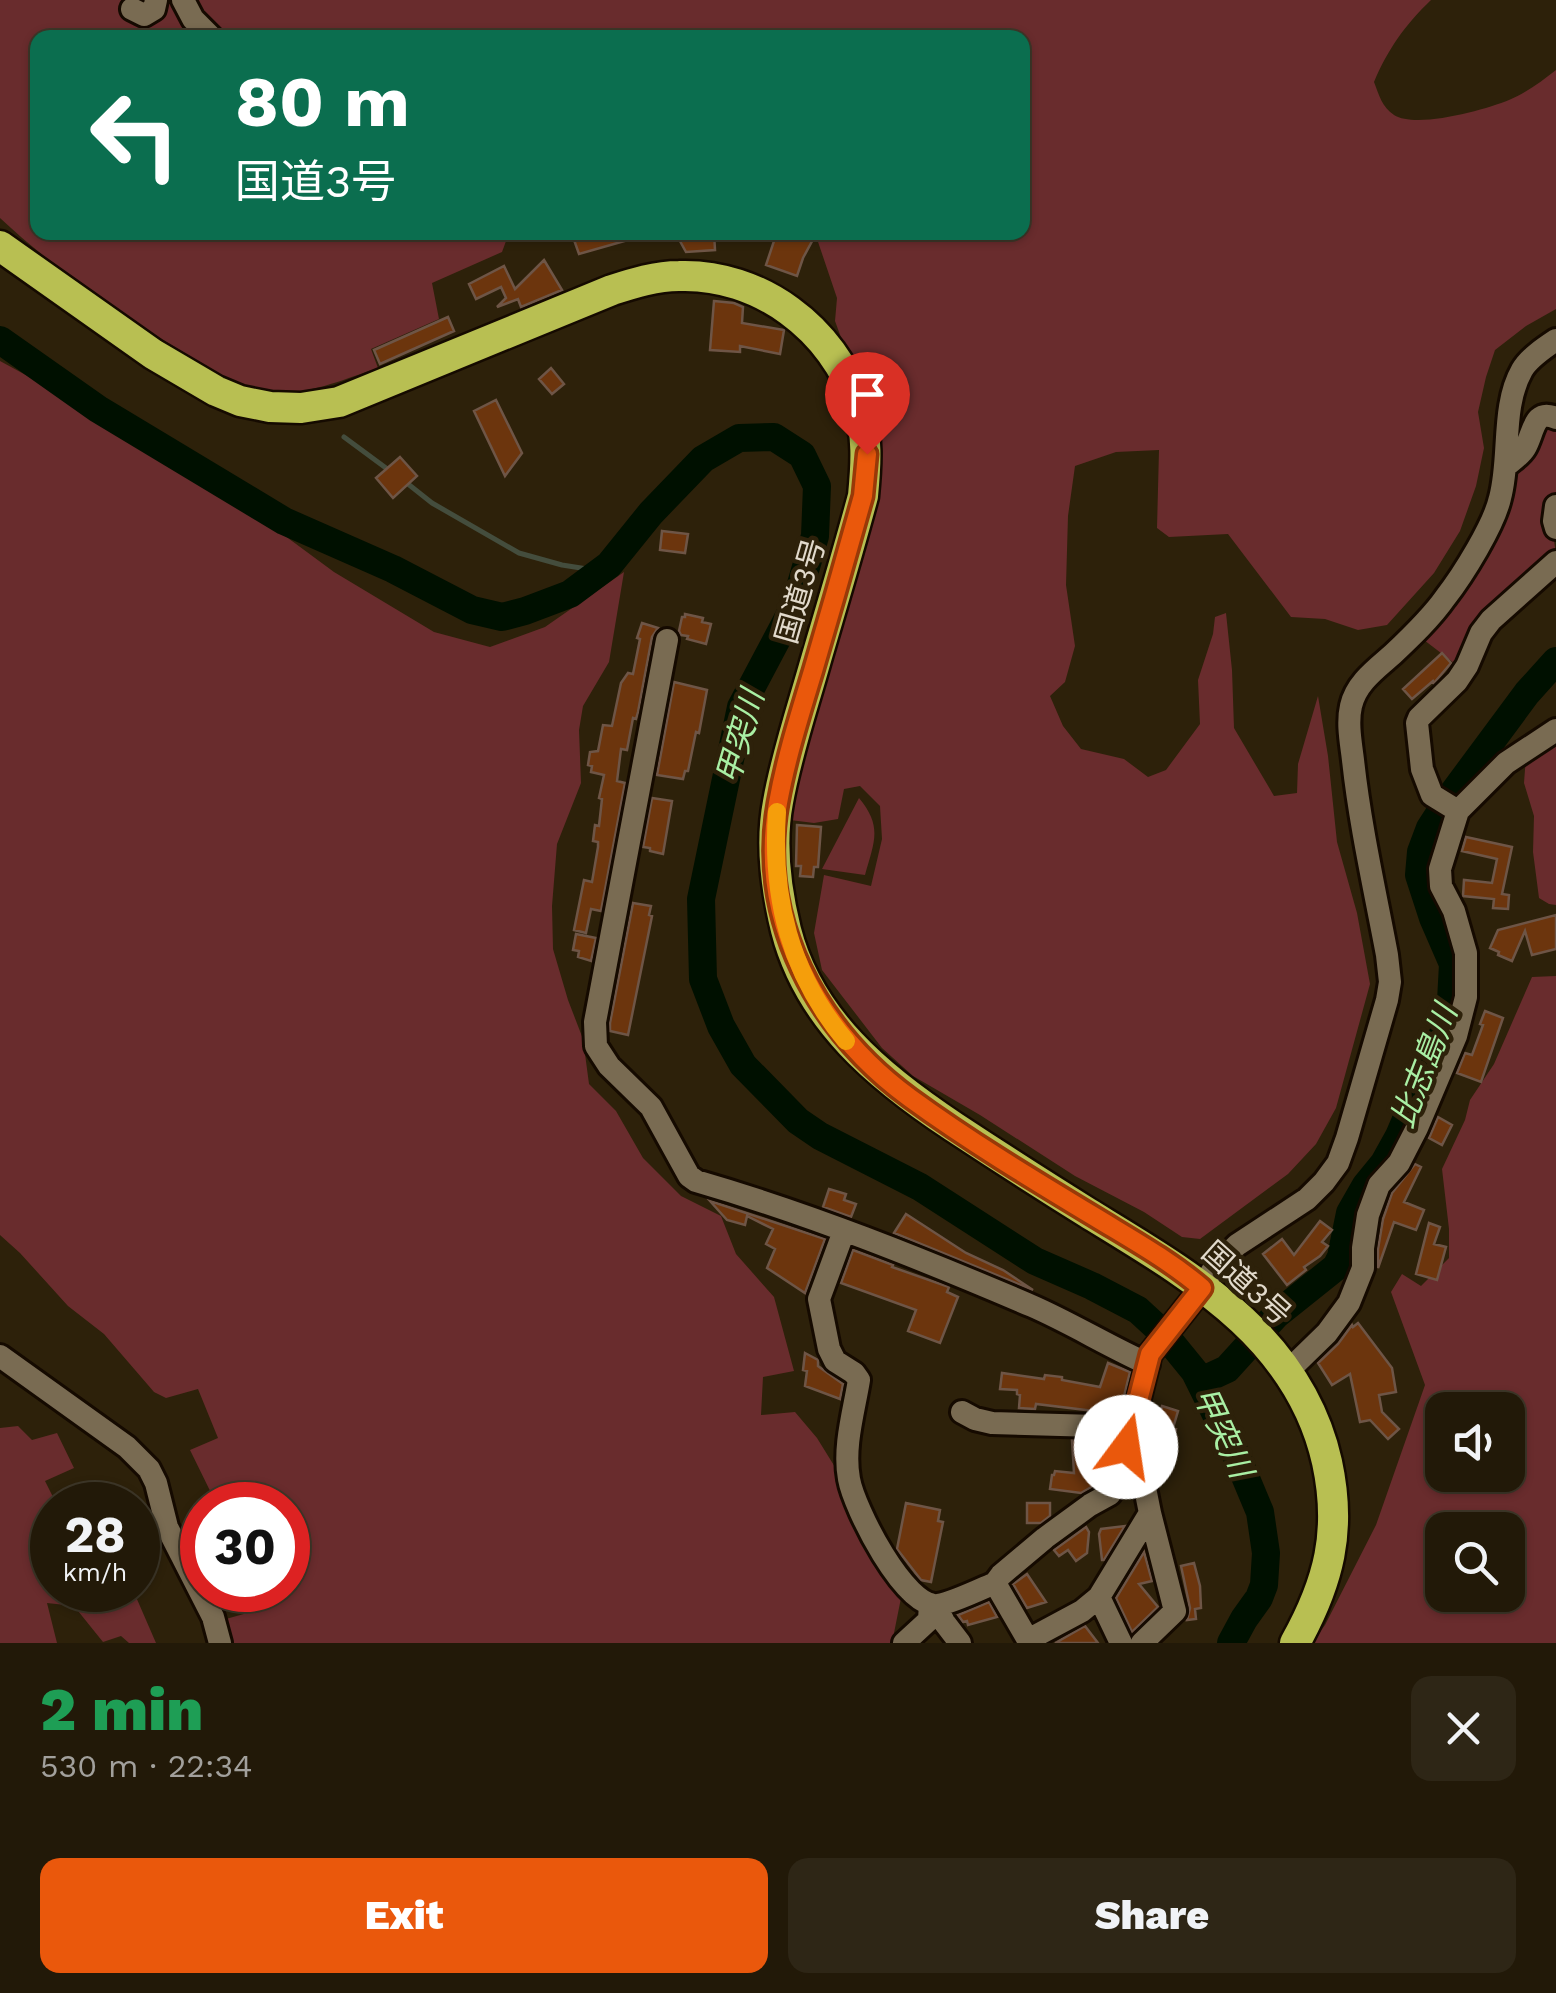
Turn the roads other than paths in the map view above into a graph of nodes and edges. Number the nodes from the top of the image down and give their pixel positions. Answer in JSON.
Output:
{"nodes":[{"id":1,"x":156,"y":0,"type":"edge"},
{"id":2,"x":183,"y":0,"type":"edge"},
{"id":3,"x":132,"y":9,"type":"dead end"},
{"id":4,"x":204,"y":30,"type":"edge"},
{"id":5,"x":0,"y":246,"type":"edge"},
{"id":6,"x":1556,"y":340,"type":"edge"},
{"id":7,"x":1556,"y":418,"type":"edge"},
{"id":8,"x":1506,"y":465,"type":"junction"},
{"id":9,"x":1556,"y":506,"type":"edge"},
{"id":10,"x":1556,"y":528,"type":"edge"},
{"id":11,"x":1556,"y":562,"type":"edge"},
{"id":12,"x":667,"y":640,"type":"dead end"},
{"id":13,"x":1556,"y":730,"type":"edge"},
{"id":14,"x":1458,"y":811,"type":"junction"},
{"id":15,"x":844,"y":1231,"type":"junction"},
{"id":16,"x":1196,"y":1295,"type":"junction"},
{"id":17,"x":0,"y":1356,"type":"edge"},
{"id":18,"x":1149,"y":1359,"type":"junction"},
{"id":19,"x":1288,"y":1371,"type":"junction"},
{"id":20,"x":962,"y":1412,"type":"dead end"},
{"id":21,"x":1131,"y":1427,"type":"junction"},
{"id":22,"x":1126,"y":1470,"type":"junction"},
{"id":23,"x":1150,"y":1512,"type":"junction"},
{"id":24,"x":995,"y":1583,"type":"junction"},
{"id":25,"x":1099,"y":1597,"type":"junction"},
{"id":26,"x":933,"y":1605,"type":"junction"},
{"id":27,"x":1028,"y":1642,"type":"edge"},
{"id":28,"x":220,"y":1643,"type":"edge"},
{"id":29,"x":904,"y":1643,"type":"edge"},
{"id":30,"x":960,"y":1643,"type":"edge"},
{"id":31,"x":1121,"y":1643,"type":"edge"},
{"id":32,"x":1142,"y":1643,"type":"edge"},
{"id":33,"x":1295,"y":1643,"type":"edge"}],
"edges":[{"from":1,"to":3,"type":"street"},
{"from":2,"to":4,"type":"street"},
{"from":5,"to":16,"type":"highway","name":"国道3号"},
{"from":6,"to":8,"type":"street"},
{"from":7,"to":8,"type":"street"},
{"from":8,"to":16,"type":"street"},
{"from":9,"to":10,"type":"street"},
{"from":11,"to":14,"type":"street"},
{"from":12,"to":15,"type":"street"},
{"from":13,"to":14,"type":"street"},
{"from":14,"to":19,"type":"street"},
{"from":15,"to":18,"type":"street"},
{"from":15,"to":26,"type":"street"},
{"from":16,"to":18,"type":"street"},
{"from":16,"to":19,"type":"highway","name":"国道3号"},
{"from":17,"to":28,"type":"street"},
{"from":18,"to":21,"type":"street"},
{"from":19,"to":33,"type":"highway","name":"国道3号"},
{"from":20,"to":21,"type":"street"},
{"from":21,"to":22,"type":"street"},
{"from":22,"to":23,"type":"street"},
{"from":22,"to":24,"type":"street"},
{"from":23,"to":25,"type":"street"},
{"from":23,"to":32,"type":"street"},
{"from":24,"to":26,"type":"street"},
{"from":24,"to":27,"type":"street"},
{"from":25,"to":27,"type":"street"},
{"from":25,"to":31,"type":"street"},
{"from":26,"to":29,"type":"street"},
{"from":26,"to":30,"type":"street"}]}
